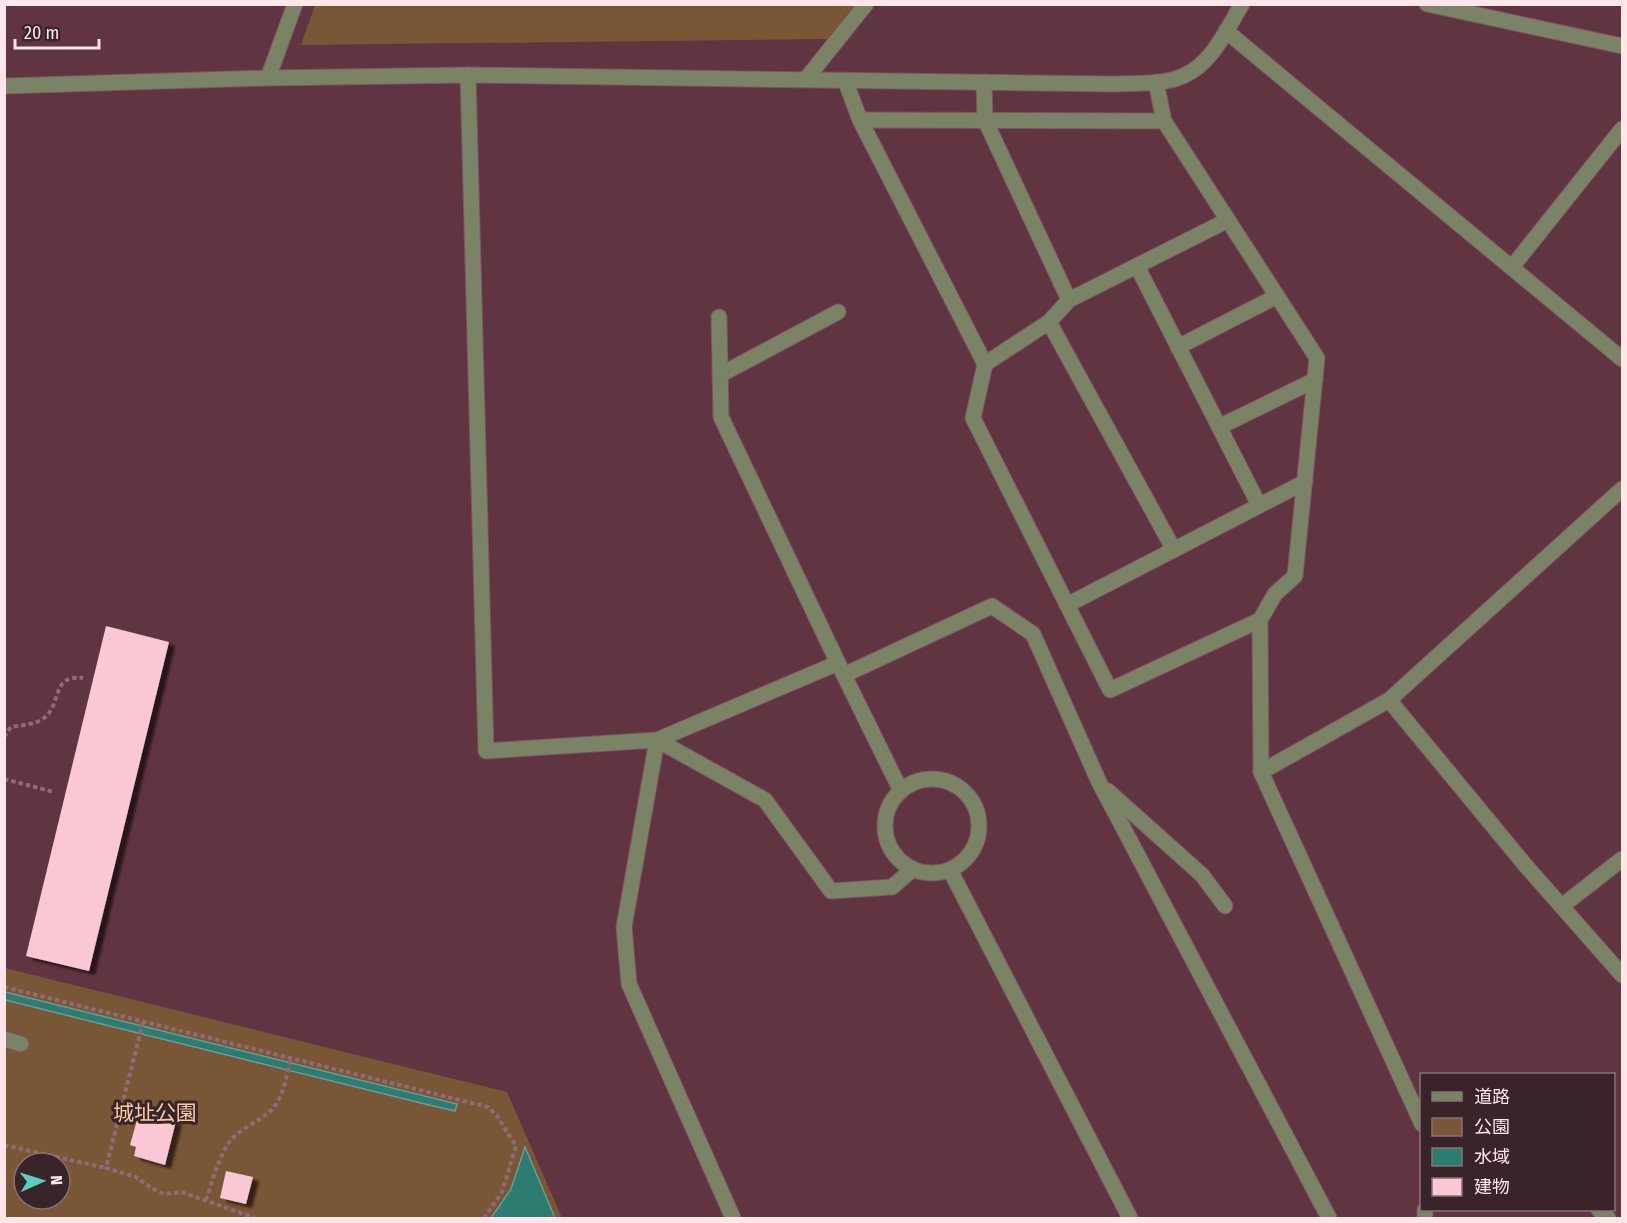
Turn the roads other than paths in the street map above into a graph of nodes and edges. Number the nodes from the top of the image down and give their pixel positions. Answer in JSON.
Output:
{"nodes":[{"id":1,"x":295,"y":4,"type":"edge"},
{"id":2,"x":866,"y":4,"type":"edge"},
{"id":3,"x":1242,"y":4,"type":"edge"},
{"id":4,"x":1427,"y":4,"type":"edge"},
{"id":5,"x":1226,"y":32,"type":"junction"},
{"id":6,"x":1623,"y":46,"type":"edge"},
{"id":7,"x":468,"y":75,"type":"junction"},
{"id":8,"x":268,"y":78,"type":"junction"},
{"id":9,"x":806,"y":79,"type":"junction"},
{"id":10,"x":846,"y":80,"type":"junction"},
{"id":11,"x":984,"y":82,"type":"junction"},
{"id":12,"x":1156,"y":82,"type":"junction"},
{"id":13,"x":4,"y":86,"type":"edge"},
{"id":14,"x":860,"y":120,"type":"junction"},
{"id":15,"x":985,"y":120,"type":"junction"},
{"id":16,"x":1164,"y":121,"type":"junction"},
{"id":17,"x":1623,"y":129,"type":"edge"},
{"id":18,"x":1228,"y":220,"type":"junction"},
{"id":19,"x":1137,"y":266,"type":"junction"},
{"id":20,"x":1512,"y":267,"type":"junction"},
{"id":21,"x":1277,"y":296,"type":"junction"},
{"id":22,"x":1069,"y":300,"type":"junction"},
{"id":23,"x":838,"y":312,"type":"dead end"},
{"id":24,"x":719,"y":317,"type":"dead end"},
{"id":25,"x":1049,"y":322,"type":"junction"},
{"id":26,"x":1179,"y":347,"type":"junction"},
{"id":27,"x":1623,"y":359,"type":"edge"},
{"id":28,"x":985,"y":364,"type":"junction"},
{"id":29,"x":720,"y":375,"type":"junction"},
{"id":30,"x":1315,"y":380,"type":"junction"},
{"id":31,"x":1220,"y":427,"type":"junction"},
{"id":32,"x":1305,"y":482,"type":"junction"},
{"id":33,"x":1623,"y":489,"type":"edge"},
{"id":34,"x":1259,"y":505,"type":"junction"},
{"id":35,"x":1174,"y":550,"type":"junction"},
{"id":36,"x":1067,"y":605,"type":"junction"},
{"id":37,"x":1260,"y":620,"type":"junction"},
{"id":38,"x":841,"y":669,"type":"junction"},
{"id":39,"x":1389,"y":700,"type":"junction"},
{"id":40,"x":657,"y":740,"type":"junction"},
{"id":41,"x":1261,"y":772,"type":"junction"},
{"id":42,"x":1099,"y":783,"type":"junction"},
{"id":43,"x":901,"y":791,"type":"junction"},
{"id":44,"x":1623,"y":859,"type":"edge"},
{"id":45,"x":913,"y":869,"type":"junction"},
{"id":46,"x":950,"y":870,"type":"junction"},
{"id":47,"x":1225,"y":906,"type":"dead end"},
{"id":48,"x":1562,"y":906,"type":"junction"},
{"id":49,"x":1623,"y":975,"type":"edge"},
{"id":50,"x":4,"y":1039,"type":"edge"},
{"id":51,"x":21,"y":1044,"type":"dead end"},
{"id":52,"x":1420,"y":1120,"type":"edge"},
{"id":53,"x":733,"y":1218,"type":"edge"},
{"id":54,"x":1130,"y":1218,"type":"edge"},
{"id":55,"x":1329,"y":1218,"type":"edge"}],
"edges":[{"from":1,"to":8,"type":"street"},
{"from":2,"to":9,"type":"street"},
{"from":3,"to":5,"type":"street"},
{"from":4,"to":6,"type":"street"},
{"from":5,"to":12,"type":"street"},
{"from":5,"to":20,"type":"street"},
{"from":7,"to":8,"type":"street"},
{"from":7,"to":9,"type":"street"},
{"from":7,"to":40,"type":"street"},
{"from":8,"to":13,"type":"street"},
{"from":9,"to":10,"type":"street"},
{"from":10,"to":11,"type":"street"},
{"from":10,"to":14,"type":"street"},
{"from":11,"to":12,"type":"street"},
{"from":11,"to":15,"type":"street"},
{"from":12,"to":16,"type":"street"},
{"from":14,"to":15,"type":"street"},
{"from":14,"to":28,"type":"street"},
{"from":15,"to":16,"type":"street"},
{"from":15,"to":22,"type":"street"},
{"from":16,"to":18,"type":"street"},
{"from":17,"to":20,"type":"street"},
{"from":18,"to":19,"type":"street"},
{"from":18,"to":21,"type":"street"},
{"from":19,"to":22,"type":"street"},
{"from":19,"to":26,"type":"street"},
{"from":20,"to":27,"type":"street"},
{"from":21,"to":26,"type":"street"},
{"from":21,"to":30,"type":"street"},
{"from":22,"to":25,"type":"street"},
{"from":23,"to":29,"type":"street"},
{"from":24,"to":29,"type":"street"},
{"from":25,"to":28,"type":"street"},
{"from":25,"to":35,"type":"street"},
{"from":26,"to":31,"type":"street"},
{"from":28,"to":36,"type":"street"},
{"from":29,"to":38,"type":"street"},
{"from":30,"to":31,"type":"street"},
{"from":30,"to":32,"type":"street"},
{"from":31,"to":34,"type":"street"},
{"from":32,"to":34,"type":"street"},
{"from":32,"to":37,"type":"street"},
{"from":33,"to":39,"type":"street"},
{"from":34,"to":35,"type":"street"},
{"from":35,"to":36,"type":"street"},
{"from":36,"to":37,"type":"street"},
{"from":37,"to":41,"type":"street"},
{"from":38,"to":40,"type":"street"},
{"from":38,"to":42,"type":"street"},
{"from":38,"to":43,"type":"street"},
{"from":39,"to":41,"type":"street"},
{"from":39,"to":48,"type":"street"},
{"from":40,"to":45,"type":"street"},
{"from":40,"to":53,"type":"street"},
{"from":41,"to":52,"type":"street"},
{"from":42,"to":47,"type":"street"},
{"from":42,"to":55,"type":"street"},
{"from":43,"to":45,"type":"street"},
{"from":43,"to":46,"type":"street"},
{"from":44,"to":48,"type":"street"},
{"from":45,"to":46,"type":"street"},
{"from":46,"to":54,"type":"street"},
{"from":48,"to":49,"type":"street"},
{"from":50,"to":51,"type":"street"}]}
